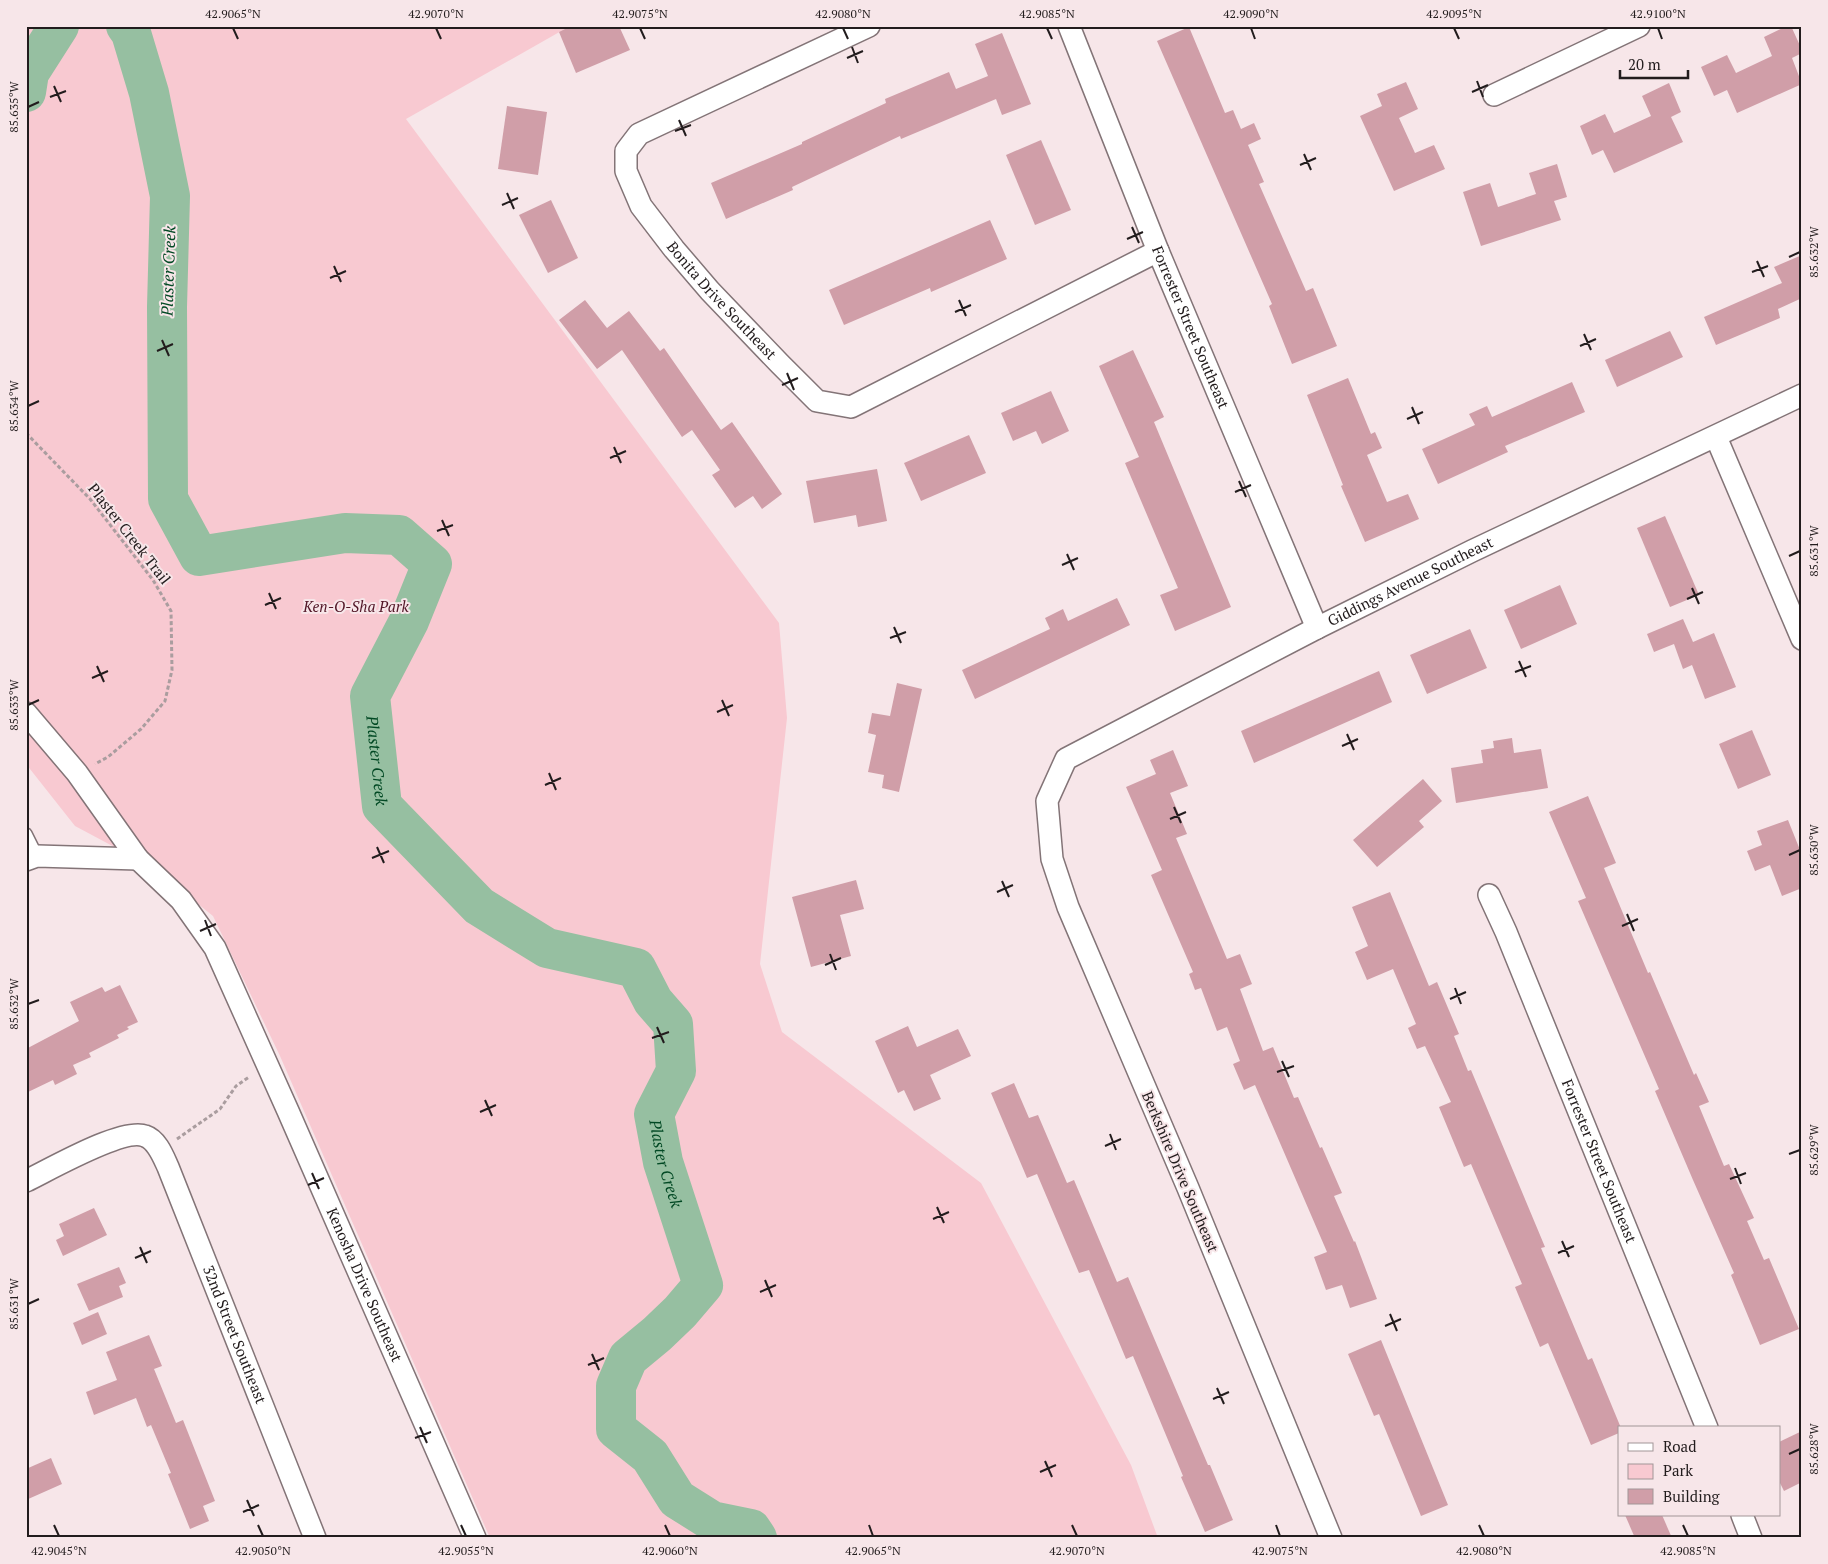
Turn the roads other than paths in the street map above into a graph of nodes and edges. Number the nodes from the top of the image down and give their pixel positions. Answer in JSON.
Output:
{"nodes":[{"id":1,"x":869,"y":26,"type":"edge"},
{"id":2,"x":1069,"y":26,"type":"edge"},
{"id":3,"x":1640,"y":26,"type":"edge"},
{"id":4,"x":1494,"y":95,"type":"dead end"},
{"id":5,"x":1158,"y":252,"type":"junction"},
{"id":6,"x":1802,"y":395,"type":"edge"},
{"id":7,"x":1716,"y":437,"type":"junction"},
{"id":8,"x":1317,"y":628,"type":"junction"},
{"id":9,"x":1802,"y":639,"type":"edge"},
{"id":10,"x":26,"y":713,"type":"edge"},
{"id":11,"x":1047,"y":801,"type":"joint"},
{"id":12,"x":26,"y":834,"type":"edge"},
{"id":13,"x":31,"y":858,"type":"edge"},
{"id":14,"x":138,"y":860,"type":"junction"},
{"id":15,"x":1489,"y":895,"type":"dead end"},
{"id":16,"x":26,"y":1181,"type":"edge"},
{"id":17,"x":1706,"y":1426,"type":"edge"},
{"id":18,"x":1742,"y":1516,"type":"edge"},
{"id":19,"x":315,"y":1538,"type":"edge"},
{"id":20,"x":475,"y":1538,"type":"edge"},
{"id":21,"x":1331,"y":1538,"type":"edge"},
{"id":22,"x":1751,"y":1538,"type":"edge"}],
"edges":[{"from":1,"to":5,"type":"street","name":"Bonita Drive Southeast"},
{"from":2,"to":5,"type":"street","name":"Forrester Street Southeast"},
{"from":3,"to":4,"type":"street"},
{"from":5,"to":8,"type":"street","name":"Forrester Street Southeast"},
{"from":6,"to":7,"type":"street","name":"Giddings Avenue Southeast"},
{"from":7,"to":8,"type":"street","name":"Giddings Avenue Southeast"},
{"from":7,"to":9,"type":"street"},
{"from":8,"to":11,"type":"street","name":"Giddings Avenue Southeast"},
{"from":10,"to":14,"type":"street","name":"Kenosha Drive Southeast"},
{"from":11,"to":21,"type":"street","name":"Berkshire Drive Southeast"},
{"from":12,"to":13,"type":"lane"},
{"from":13,"to":14,"type":"street"},
{"from":14,"to":20,"type":"street","name":"Kenosha Drive Southeast"},
{"from":15,"to":17,"type":"street","name":"Forrester Street Southeast"},
{"from":16,"to":19,"type":"street","name":"32nd Street Southeast"},
{"from":18,"to":22,"type":"street"}]}
